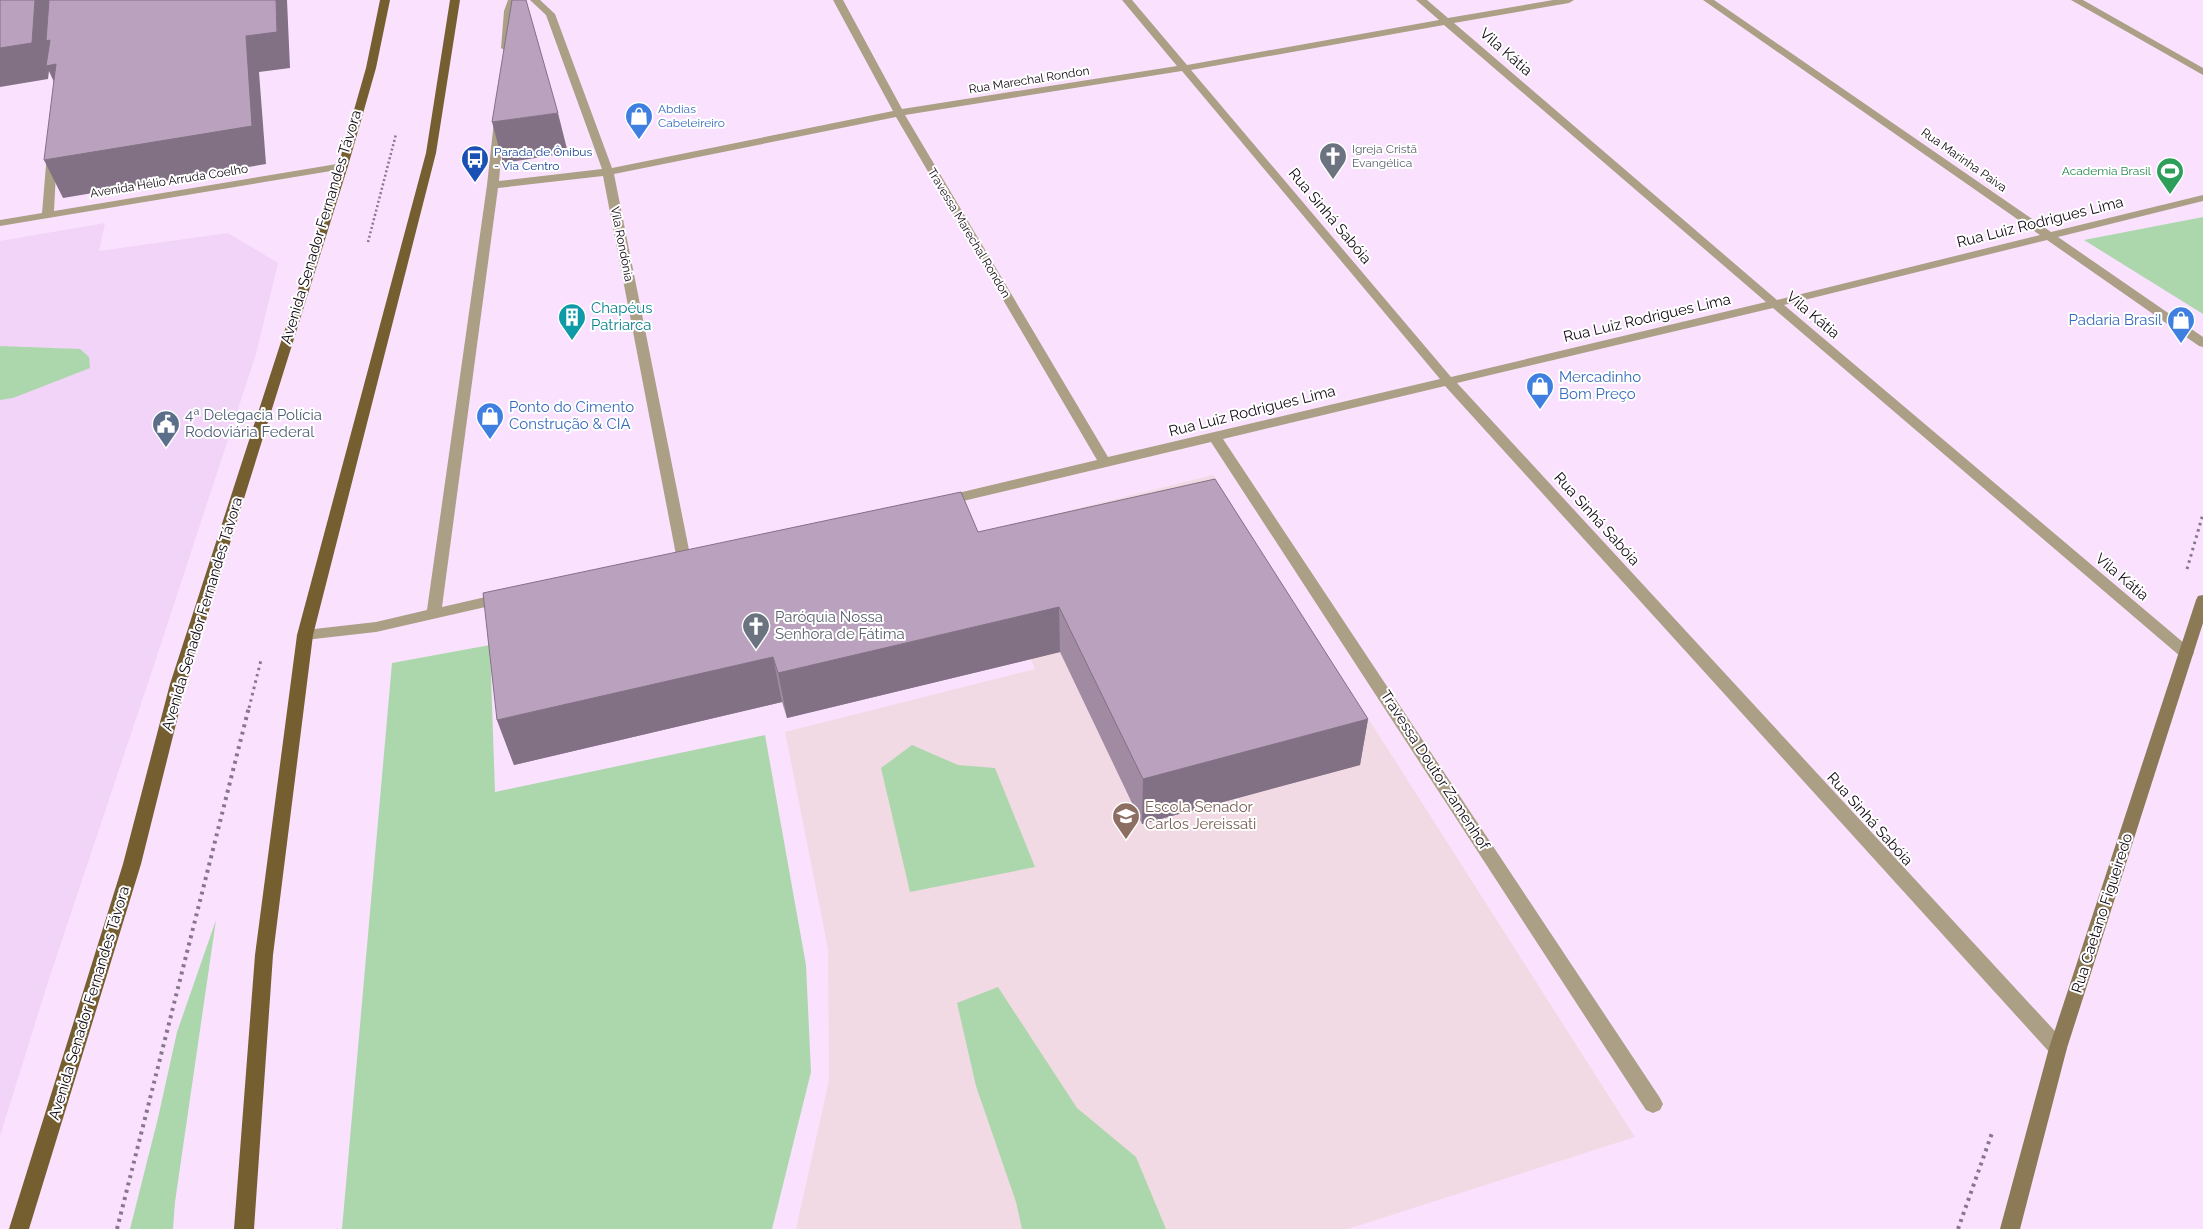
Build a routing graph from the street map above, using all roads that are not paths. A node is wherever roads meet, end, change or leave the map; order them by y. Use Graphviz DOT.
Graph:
graph roads {
  1 [pos="385,0"];
  2 [pos="455,0"];
  3 [pos="513,0"];
  4 [pos="535,0"];
  5 [pos="838,0"];
  6 [pos="1127,0"];
  7 [pos="1421,0"];
  8 [pos="1569,0"];
  9 [pos="1708,0"];
  10 [pos="2076,0"];
  11 [pos="1445,21"];
  12 [pos="505,59"];
  13 [pos="1184,68"];
  14 [pos="2203,72"];
  15 [pos="500,108"];
  16 [pos="899,113"];
  17 [pos="52,146"];
  18 [pos="343,166"];
  19 [pos="608,172"];
  20 [pos="493,185"];
  21 [pos="2203,198"];
  22 [pos="48,214"];
  23 [pos="0,223"];
  24 [pos="2050,237"];
  25 [pos="1775,304"];
  26 [pos="2203,343"];
  27 [pos="1448,380"];
  28 [pos="1215,437"];
  29 [pos="1105,463"];
  30 [pos="933,503"];
  31 [pos="684,560"];
  32 [pos="521,594"];
  33 [pos="2202,605"];
  34 [pos="434,613"];
  35 [pos="305,635"];
  36 [pos="2186,653"];
  37 [pos="2058,1048"];
  38 [pos="1654,1104"];
  39 [pos="20,1229"];
  40 [pos="244,1229"];
  41 [pos="2010,1229"];
  1 -- 18 [label="main road, Avenida Senador Fernandes Távora"];
  2 -- 35 [label="main road"];
  3 -- 12 [label="street"];
  4 -- 19 [label="street, Vila Rondônia"];
  5 -- 16 [label="street, Travessa Marechal Rondon"];
  6 -- 13 [label="street, Rua Sinhá Sabóia"];
  7 -- 11 [label="street, Vila Kátia"];
  8 -- 11 [label="street, Rua Marechal Rondon"];
  9 -- 24 [label="street, Rua Marinha Paiva"];
  10 -- 14 [label="street"];
  11 -- 13 [label="street, Rua Marechal Rondon"];
  11 -- 25 [label="street, Vila Kátia"];
  13 -- 16 [label="street, Rua Marechal Rondon"];
  13 -- 27 [label="street, Rua Sinhá Sabóia"];
  15 -- 20 [label="street"];
  16 -- 19 [label="street, Rua Marechal Rondon"];
  16 -- 29 [label="street, Travessa Marechal Rondon"];
  17 -- 22 [label="street"];
  18 -- 22 [label="street, Avenida Hélio Arruda Coelho"];
  18 -- 39 [label="main road, Avenida Senador Fernandes Távora"];
  19 -- 20 [label="street, Rua Marechal Rondon"];
  19 -- 31 [label="street, Vila Rondônia"];
  20 -- 34 [label="street"];
  21 -- 24 [label="street, Rua Luiz Rodrigues Lima"];
  22 -- 23 [label="street, Avenida Hélio Arruda Coelho"];
  24 -- 25 [label="street, Rua Luiz Rodrigues Lima"];
  24 -- 26 [label="street, Rua Marinha Paiva"];
  25 -- 27 [label="street, Rua Luiz Rodrigues Lima"];
  25 -- 36 [label="street, Vila Kátia"];
  27 -- 28 [label="street, Rua Luiz Rodrigues Lima"];
  27 -- 37 [label="street, Rua Sinhá Sabóia"];
  28 -- 29 [label="street, Rua Luiz Rodrigues Lima"];
  28 -- 38 [label="street, Travessa Doutor Zamenhof"];
  29 -- 30 [label="street, Rua Luiz Rodrigues Lima"];
  32 -- 34 [label="street"];
  33 -- 36 [label="main road, Rua Caetano Figueiredo"];
  34 -- 35 [label="street"];
  35 -- 40 [label="main road"];
  36 -- 37 [label="main road, Rua Caetano Figueiredo"];
  37 -- 41 [label="main road, Rua Caetano Figueiredo"];
}
